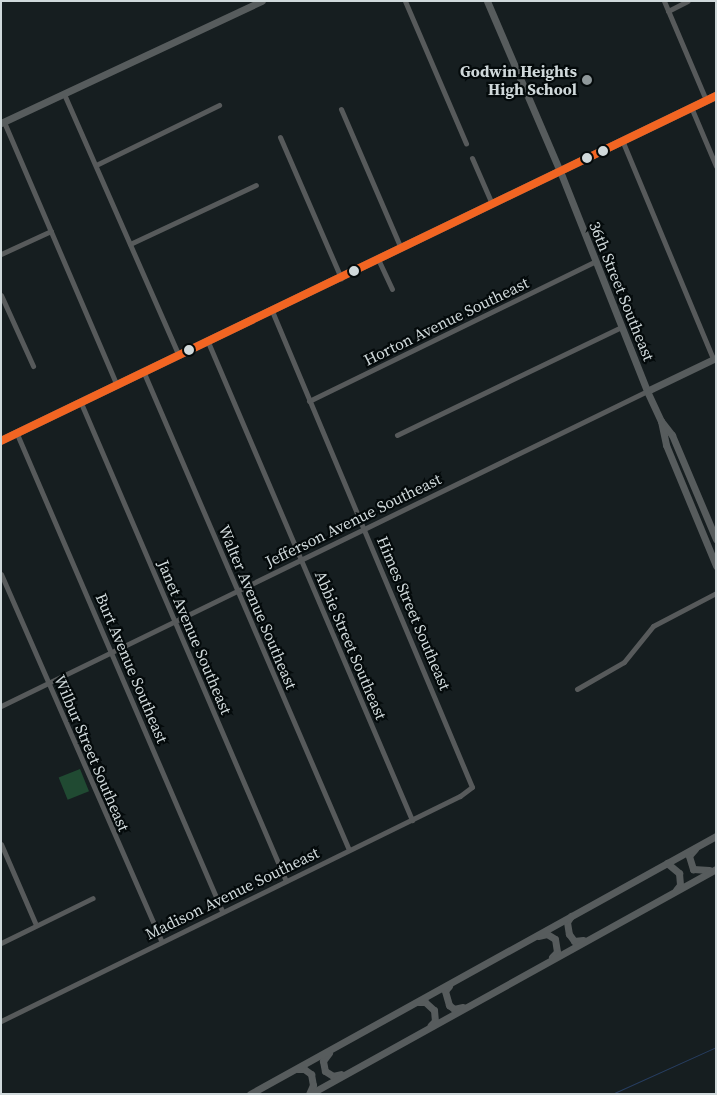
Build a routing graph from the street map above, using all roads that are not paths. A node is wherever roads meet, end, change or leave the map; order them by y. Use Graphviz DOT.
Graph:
graph roads {
  1 [pos="262,1"];
  2 [pos="405,1"];
  3 [pos="487,1"];
  4 [pos="664,1"];
  5 [pos="688,1"];
  6 [pos="668,11"];
  7 [pos="64,94"];
  8 [pos="716,96"];
  9 [pos="706,100"];
  10 [pos="219,106"];
  11 [pos="691,107"];
  12 [pos="341,108"];
  13 [pos="2,122"];
  14 [pos="280,137"];
  15 [pos="622,140"];
  16 [pos="466,143"];
  17 [pos="472,158"];
  18 [pos="96,165"];
  19 [pos="716,166"];
  20 [pos="560,170"];
  21 [pos="256,185"];
  22 [pos="492,204"];
  23 [pos="51,231"];
  24 [pos="130,244"];
  25 [pos="401,248"];
  26 [pos="1,254"];
  27 [pos="378,259"];
  28 [pos="594,262"];
  29 [pos="341,278"];
  30 [pos="392,289"];
  31 [pos="1,295"];
  32 [pos="272,312"];
  33 [pos="621,327"];
  34 [pos="208,342"];
  35 [pos="179,356"];
  36 [pos="714,359"];
  37 [pos="33,366"];
  38 [pos="144,373"];
  39 [pos="117,386"];
  40 [pos="648,391"];
  41 [pos="309,402"];
  42 [pos="81,403"];
  43 [pos="661,421"];
  44 [pos="17,434"];
  45 [pos="397,436"];
  46 [pos="1,441"];
  47 [pos="365,529"];
  48 [pos="716,540"];
  49 [pos="302,559"];
  50 [pos="716,566"];
  51 [pos="1,574"];
  52 [pos="238,591"];
  53 [pos="716,593"];
  54 [pos="174,620"];
  55 [pos="111,651"];
  56 [pos="47,681"];
  57 [pos="577,689"];
  58 [pos="1,706"];
  59 [pos="472,786"];
  60 [pos="412,820"];
  61 [pos="716,836"];
  62 [pos="1,844"];
  63 [pos="699,845"];
  64 [pos="349,850"];
  65 [pos="667,863"];
  66 [pos="715,869"];
  67 [pos="286,881"];
  68 [pos="674,892"];
  69 [pos="93,898"];
  70 [pos="222,911"];
  71 [pos="571,916"];
  72 [pos="36,925"];
  73 [pos="530,939"];
  74 [pos="585,940"];
  75 [pos="160,941"];
  76 [pos="1,942"];
  77 [pos="544,964"];
  78 [pos="450,984"];
  79 [pos="416,1002"];
  80 [pos="468,1006"];
  81 [pos="1,1021"];
  82 [pos="429,1028"];
  83 [pos="334,1047"];
  84 [pos="293,1070"];
  85 [pos="349,1072"];
  86 [pos="250,1094"];
  87 [pos="309,1094"];
  1 -- 7 [label="street"];
  2 -- 16 [label="street"];
  3 -- 20 [label="street, 36th Street Southeast"];
  4 -- 6 [label="street"];
  5 -- 6 [label="street"];
  6 -- 9 [label="street"];
  7 -- 13 [label="street"];
  7 -- 18 [label="street"];
  8 -- 9 [label="main road"];
  9 -- 11 [label="main road"];
  10 -- 18 [label="street"];
  11 -- 15 [label="main road"];
  11 -- 19 [label="street"];
  12 -- 25 [label="street"];
  13 -- 23 [label="street"];
  14 -- 29 [label="street"];
  15 -- 20 [label="main road"];
  15 -- 36 [label="street"];
  17 -- 22 [label="street"];
  18 -- 24 [label="street"];
  20 -- 22 [label="main road"];
  20 -- 28 [label="street, 36th Street Southeast"];
  21 -- 24 [label="street"];
  22 -- 25 [label="main road"];
  23 -- 26 [label="street"];
  23 -- 39 [label="street"];
  24 -- 35 [label="street"];
  25 -- 27 [label="main road"];
  27 -- 29 [label="main road"];
  27 -- 30 [label="street"];
  28 -- 33 [label="street, 36th Street Southeast"];
  28 -- 41 [label="street, Horton Avenue Southeast"];
  29 -- 32 [label="main road"];
  31 -- 37 [label="street"];
  32 -- 34 [label="main road"];
  32 -- 41 [label="street, Himes Street Southeast"];
  33 -- 40 [label="street, 36th Street Southeast"];
  33 -- 45 [label="street"];
  34 -- 35 [label="main road"];
  34 -- 49 [label="street, Abbie Street Southeast"];
  35 -- 38 [label="main road"];
  36 -- 40 [label="street, Jefferson Avenue Southeast"];
  38 -- 39 [label="main road"];
  38 -- 52 [label="street, Walter Avenue Southeast"];
  39 -- 42 [label="main road"];
  40 -- 43 [label="street, 36th Street Southeast"];
  40 -- 47 [label="street, Jefferson Avenue Southeast"];
  41 -- 47 [label="street, Himes Street Southeast"];
  42 -- 44 [label="main road"];
  42 -- 54 [label="street, Janet Avenue Southeast"];
  43 -- 48 [label="street, 36th Street Southeast"];
  43 -- 50 [label="street, 36th Street Southeast"];
  44 -- 46 [label="main road"];
  44 -- 55 [label="street, Burt Avenue Southeast"];
  47 -- 49 [label="street, Jefferson Avenue Southeast"];
  47 -- 59 [label="street, Himes Street Southeast"];
  49 -- 52 [label="street, Jefferson Avenue Southeast"];
  49 -- 60 [label="street, Abbie Street Southeast"];
  51 -- 56 [label="street, Wilbur Street Southeast"];
  52 -- 54 [label="street, Jefferson Avenue Southeast"];
  52 -- 64 [label="street, Walter Avenue Southeast"];
  53 -- 57 [label="street"];
  54 -- 55 [label="street, Jefferson Avenue Southeast"];
  54 -- 67 [label="street, Janet Avenue Southeast"];
  55 -- 56 [label="street, Jefferson Avenue Southeast"];
  55 -- 70 [label="street, Burt Avenue Southeast"];
  56 -- 58 [label="street, Jefferson Avenue Southeast"];
  56 -- 75 [label="street, Wilbur Street Southeast"];
  59 -- 60 [label="street, Madison Avenue Southeast"];
  60 -- 64 [label="street, Madison Avenue Southeast"];
  61 -- 63 [label="street"];
  62 -- 72 [label="street"];
  63 -- 65 [label="street"];
  63 -- 66 [label="street"];
  64 -- 67 [label="street, Madison Avenue Southeast"];
  65 -- 68 [label="street"];
  65 -- 71 [label="street"];
  66 -- 68 [label="street"];
  67 -- 70 [label="street, Madison Avenue Southeast"];
  68 -- 74 [label="street"];
  69 -- 72 [label="street"];
  70 -- 75 [label="street, Madison Avenue Southeast"];
  71 -- 73 [label="street"];
  71 -- 74 [label="street"];
  72 -- 76 [label="street"];
  73 -- 77 [label="street"];
  73 -- 78 [label="street"];
  74 -- 77 [label="street"];
  75 -- 81 [label="street, Madison Avenue Southeast"];
  77 -- 80 [label="street"];
  78 -- 79 [label="street"];
  78 -- 80 [label="street"];
  79 -- 82 [label="street"];
  79 -- 83 [label="street"];
  80 -- 82 [label="street"];
  82 -- 85 [label="street"];
  83 -- 84 [label="street"];
  83 -- 85 [label="street"];
  84 -- 86 [label="street"];
  84 -- 87 [label="street"];
  85 -- 87 [label="street"];
}
